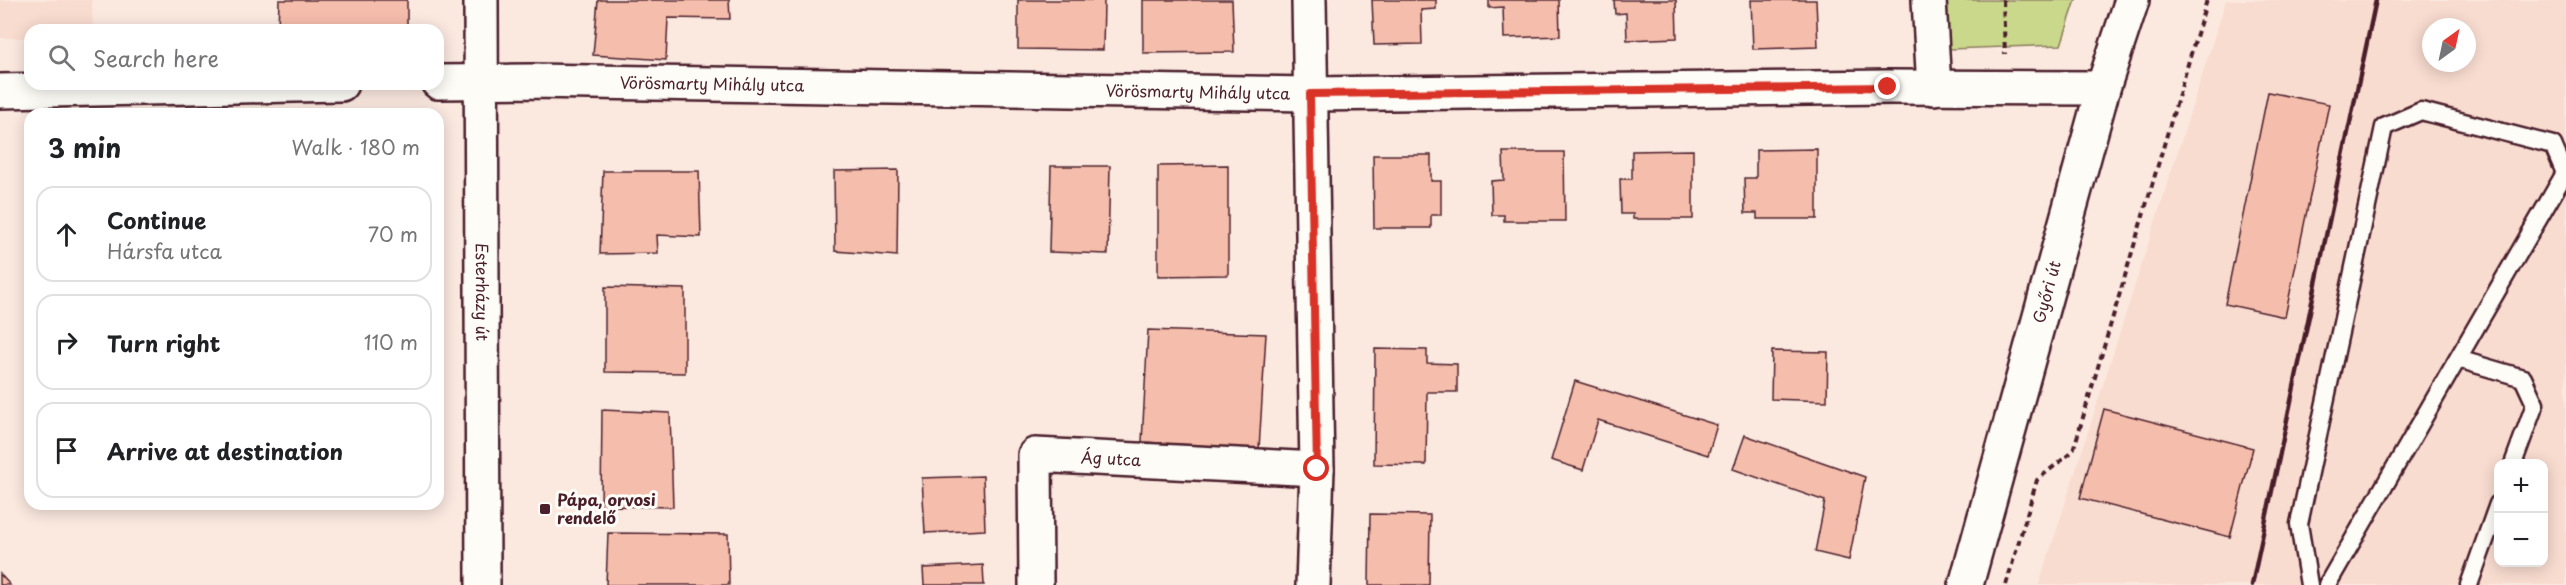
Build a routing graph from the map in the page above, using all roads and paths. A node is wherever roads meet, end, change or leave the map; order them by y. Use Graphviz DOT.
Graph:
graph roads {
  1 [pos="481,0"];
  2 [pos="1309,0"];
  3 [pos="1929,0"];
  4 [pos="2003,0"];
  5 [pos="2132,0"];
  6 [pos="2207,0"];
  7 [pos="482,81"];
  8 [pos="444,82"];
  9 [pos="1934,88"];
  10 [pos="2006,88"];
  11 [pos="2103,88"];
  12 [pos="49,90"];
  13 [pos="0,91"];
  14 [pos="1310,94"];
  15 [pos="2458,359"];
  16 [pos="2515,459"];
  17 [pos="1317,469"];
  18 [pos="2496,513"];
  19 [pos="483,585"];
  20 [pos="1036,585"];
  21 [pos="1313,585"];
  22 [pos="1966,585"];
  23 [pos="2006,585"];
  24 [pos="2309,585"];
  25 [pos="2329,585"];
  26 [pos="2469,585"];
  1 -- 7 [label="street, Esterházy út"];
  2 -- 14 [label="street"];
  3 -- 9 [label="street"];
  4 -- 10 [label="path"];
  5 -- 11 [label="street, Győri út"];
  6 -- 23 [label="path"];
  7 -- 8 [label="street, Vörösmarty Mihály utca"];
  7 -- 14 [label="street, Vörösmarty Mihály utca"];
  7 -- 19 [label="street, Esterházy út"];
  9 -- 10 [label="street, Vörösmarty Mihály utca"];
  9 -- 14 [label="street, Vörösmarty Mihály utca"];
  10 -- 11 [label="street, Vörösmarty Mihály utca"];
  11 -- 22 [label="street, Győri út"];
  12 -- 13 [label="street"];
  14 -- 17 [label="street"];
  15 -- 16 [label="lane"];
  15 -- 24 [label="lane"];
  15 -- 25 [label="lane"];
  17 -- 20 [label="street, Ág utca"];
  17 -- 21 [label="street"];
  18 -- 26 [label="lane"];
}
